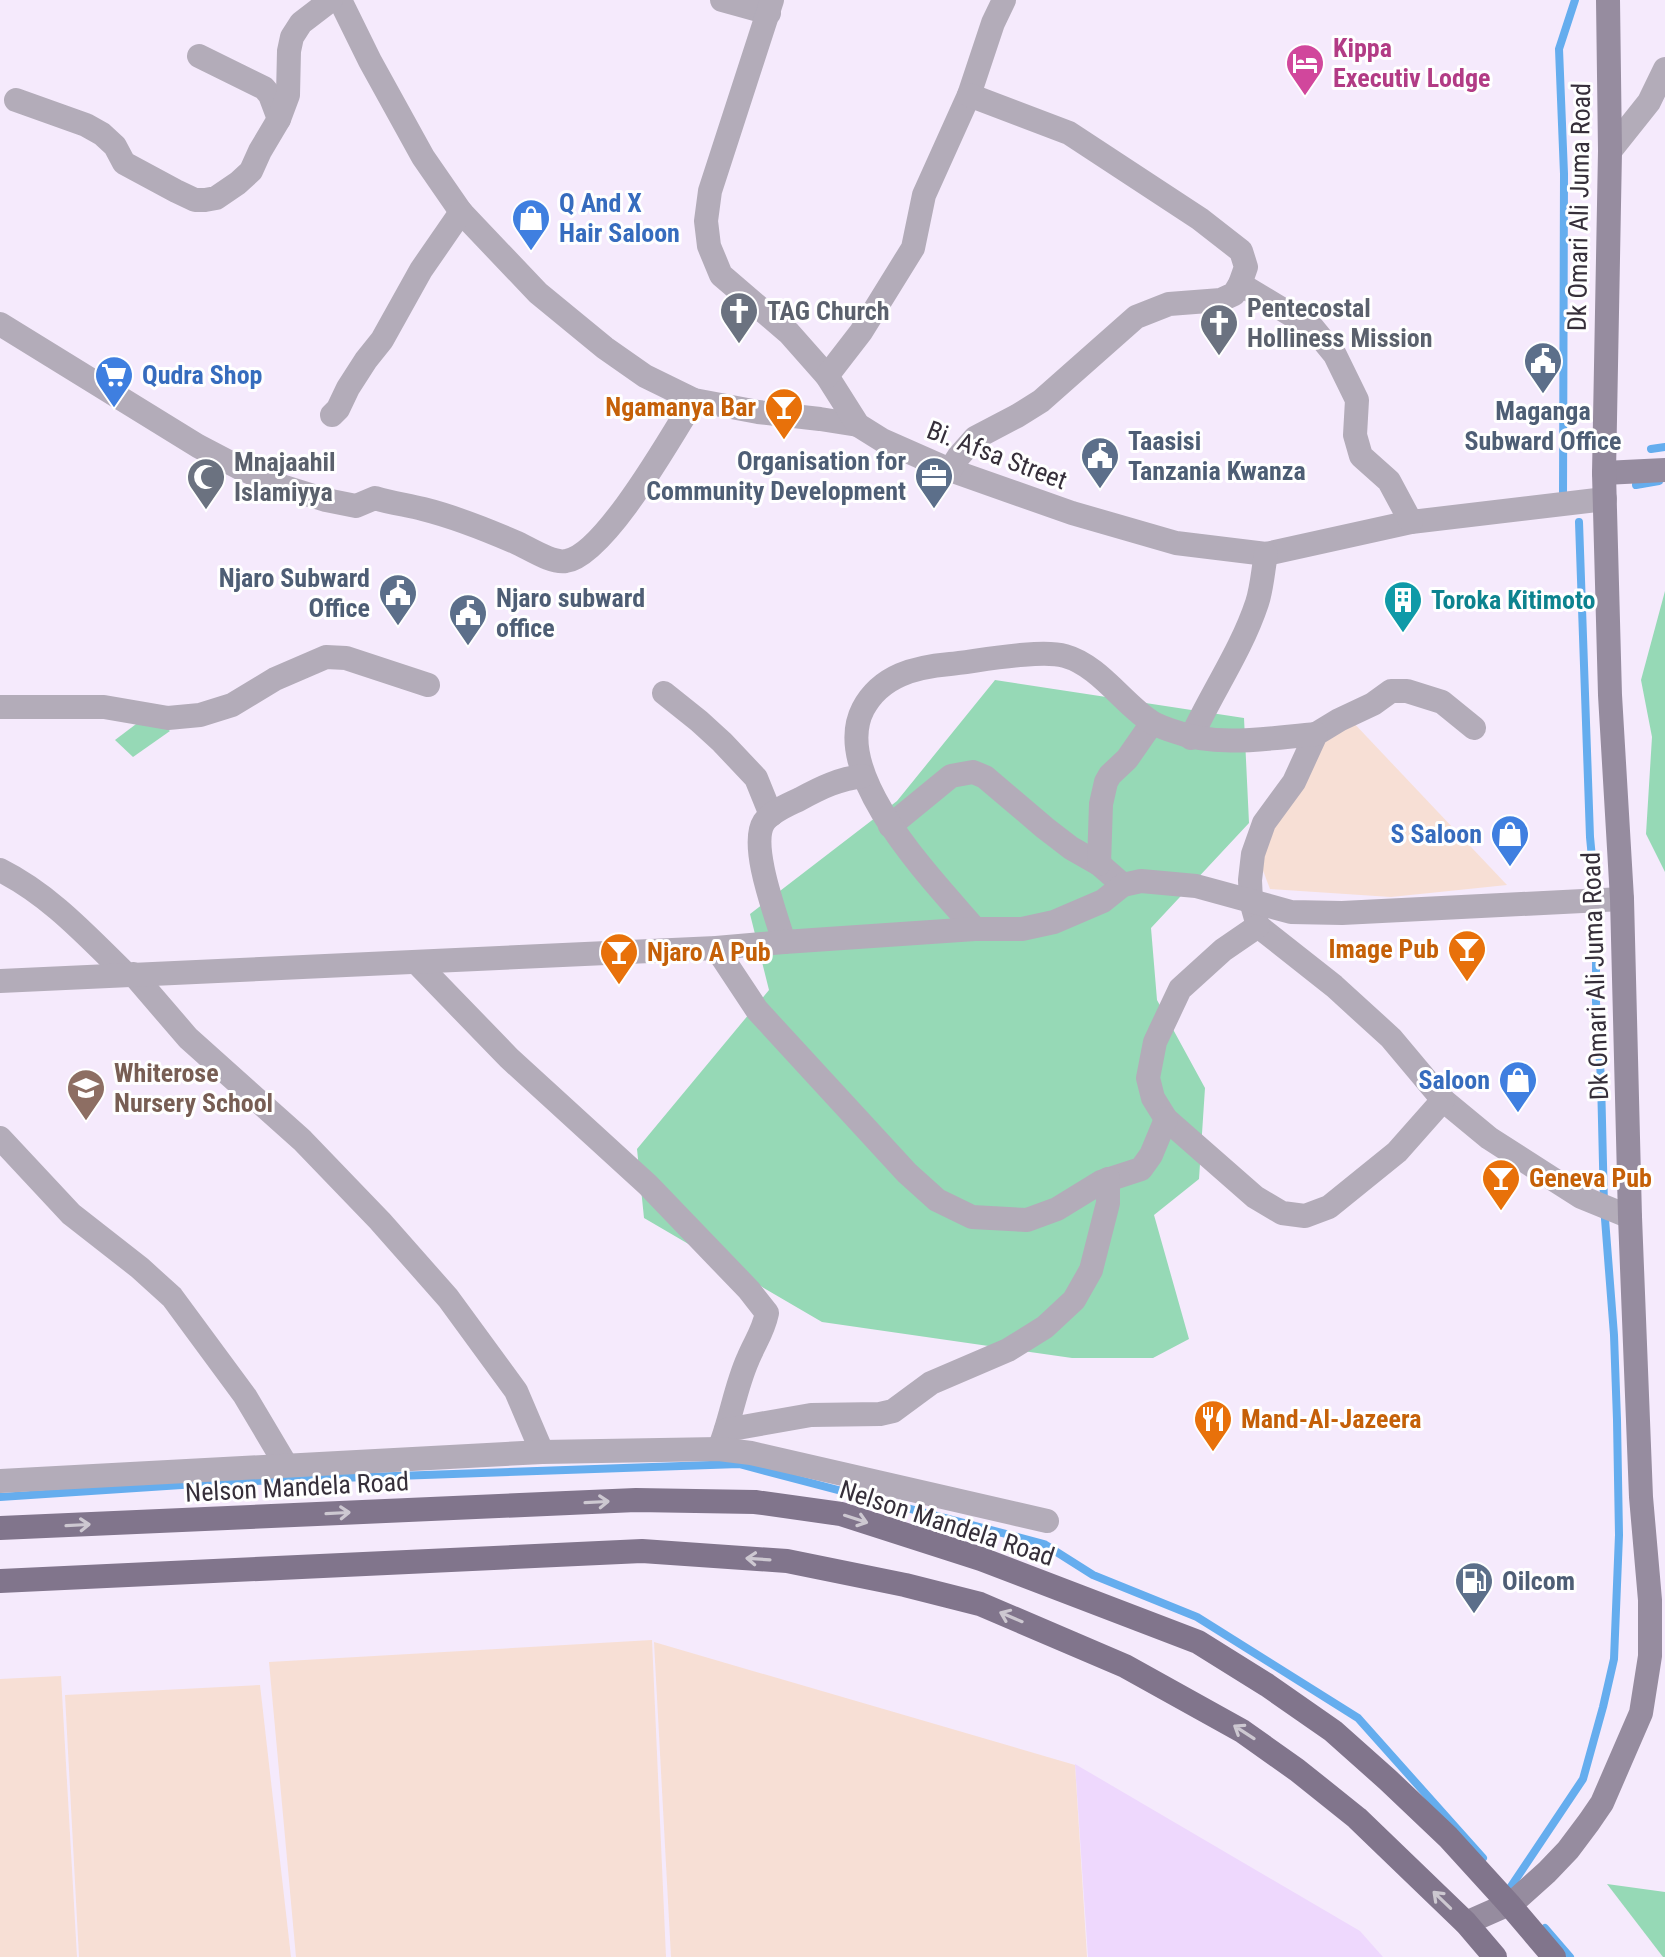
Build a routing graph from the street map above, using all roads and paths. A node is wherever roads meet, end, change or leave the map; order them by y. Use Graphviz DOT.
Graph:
graph roads {
  1 [pos="331,0"];
  2 [pos="340,0"];
  3 [pos="722,0"];
  4 [pos="1004,0"];
  5 [pos="1608,0"];
  6 [pos="771,6"];
  7 [pos="199,56"];
  8 [pos="1665,69"];
  9 [pos="969,95"];
  10 [pos="16,100"];
  11 [pos="1657,104"];
  12 [pos="279,119"];
  13 [pos="1610,151"];
  14 [pos="461,212"];
  15 [pos="1240,284"];
  16 [pos="0,324"];
  17 [pos="827,376"];
  18 [pos="694,400"];
  19 [pos="332,415"];
  20 [pos="858,425"];
  21 [pos="950,470"];
  22 [pos="1665,470"];
  23 [pos="1604,473"];
  24 [pos="1605,499"];
  25 [pos="1411,522"];
  26 [pos="1266,554"];
  27 [pos="428,685"];
  28 [pos="664,693"];
  29 [pos="0,707"];
  30 [pos="1152,723"];
  31 [pos="1474,728"];
  32 [pos="1316,734"];
  33 [pos="1191,738"];
  34 [pos="863,776"];
  35 [pos="771,815"];
  36 [pos="890,826"];
  37 [pos="1099,864"];
  38 [pos="0,870"];
  39 [pos="1123,885"];
  40 [pos="1622,899"];
  41 [pos="1251,901"];
  42 [pos="1258,926"];
  43 [pos="975,929"];
  44 [pos="784,942"];
  45 [pos="716,948"];
  46 [pos="417,963"];
  47 [pos="130,974"];
  48 [pos="0,981"];
  49 [pos="1443,1100"];
  50 [pos="1166,1119"];
  51 [pos="0,1138"];
  52 [pos="1108,1179"];
  53 [pos="1630,1217"];
  54 [pos="722,1439"];
  55 [pos="542,1452"];
  56 [pos="286,1465"];
  57 [pos="0,1481"];
  58 [pos="1047,1521"];
  59 [pos="0,1528"];
  60 [pos="0,1581"];
  61 [pos="1509,1904"];
  62 [pos="1466,1923"];
  63 [pos="1495,1957"];
  64 [pos="1554,1957"];
  1 -- 12 [label="street"];
  2 -- 14 [label="street"];
  3 -- 6 [label="street"];
  4 -- 9 [label="street"];
  5 -- 13 [label="street, Dk Omari Ali Juma Road"];
  6 -- 17 [label="street, Bi. Afsa Street"];
  7 -- 12 [label="street"];
  8 -- 11 [label="street"];
  9 -- 15 [label="street"];
  9 -- 17 [label="street"];
  10 -- 12 [label="street"];
  11 -- 13 [label="street"];
  13 -- 23 [label="street, Dk Omari Ali Juma Road"];
  14 -- 18 [label="street"];
  14 -- 19 [label="street"];
  15 -- 21 [label="street"];
  15 -- 25 [label="street"];
  16 -- 18 [label="street"];
  17 -- 20 [label="street, Bi. Afsa Street"];
  18 -- 20 [label="street"];
  20 -- 21 [label="street, Bi. Afsa Street"];
  21 -- 26 [label="street, Bi. Afsa Street"];
  22 -- 23 [label="street"];
  23 -- 24 [label="street, Dk Omari Ali Juma Road"];
  24 -- 25 [label="street, Bi. Afsa Street"];
  24 -- 40 [label="street, Dk Omari Ali Juma Road"];
  25 -- 26 [label="street, Bi. Afsa Street"];
  26 -- 33 [label="street"];
  27 -- 29 [label="street"];
  28 -- 35 [label="street"];
  30 -- 33 [label="street"];
  30 -- 34 [label="street"];
  30 -- 37 [label="street"];
  31 -- 32 [label="street"];
  32 -- 33 [label="street"];
  32 -- 41 [label="street"];
  34 -- 35 [label="street"];
  34 -- 36 [label="street"];
  35 -- 44 [label="street"];
  36 -- 37 [label="street"];
  36 -- 43 [label="street"];
  37 -- 39 [label="street"];
  38 -- 47 [label="street"];
  39 -- 41 [label="street"];
  39 -- 43 [label="street"];
  40 -- 41 [label="street"];
  40 -- 53 [label="street, Dk Omari Ali Juma Road"];
  41 -- 42 [label="street"];
  42 -- 49 [label="street"];
  42 -- 50 [label="street"];
  43 -- 44 [label="street"];
  44 -- 45 [label="street"];
  45 -- 46 [label="street"];
  45 -- 52 [label="street"];
  46 -- 47 [label="street"];
  46 -- 54 [label="street"];
  47 -- 48 [label="street"];
  47 -- 55 [label="street"];
  49 -- 50 [label="street"];
  49 -- 53 [label="street"];
  50 -- 52 [label="street"];
  51 -- 56 [label="street"];
  52 -- 54 [label="street"];
  53 -- 61 [label="street, Dk Omari Ali Juma Road"];
  54 -- 55 [label="street"];
  54 -- 58 [label="street"];
  55 -- 56 [label="street"];
  56 -- 57 [label="street"];
  59 -- 61 [label="main road, Nelson Mandela Road, one-way"];
  62 -- 60 [label="main road, one-way"];
  61 -- 62 [label="street, Dk Omari Ali Juma Road"];
  61 -- 64 [label="main road, Nelson Mandela Road"];
  62 -- 63 [label="main road"];
}
